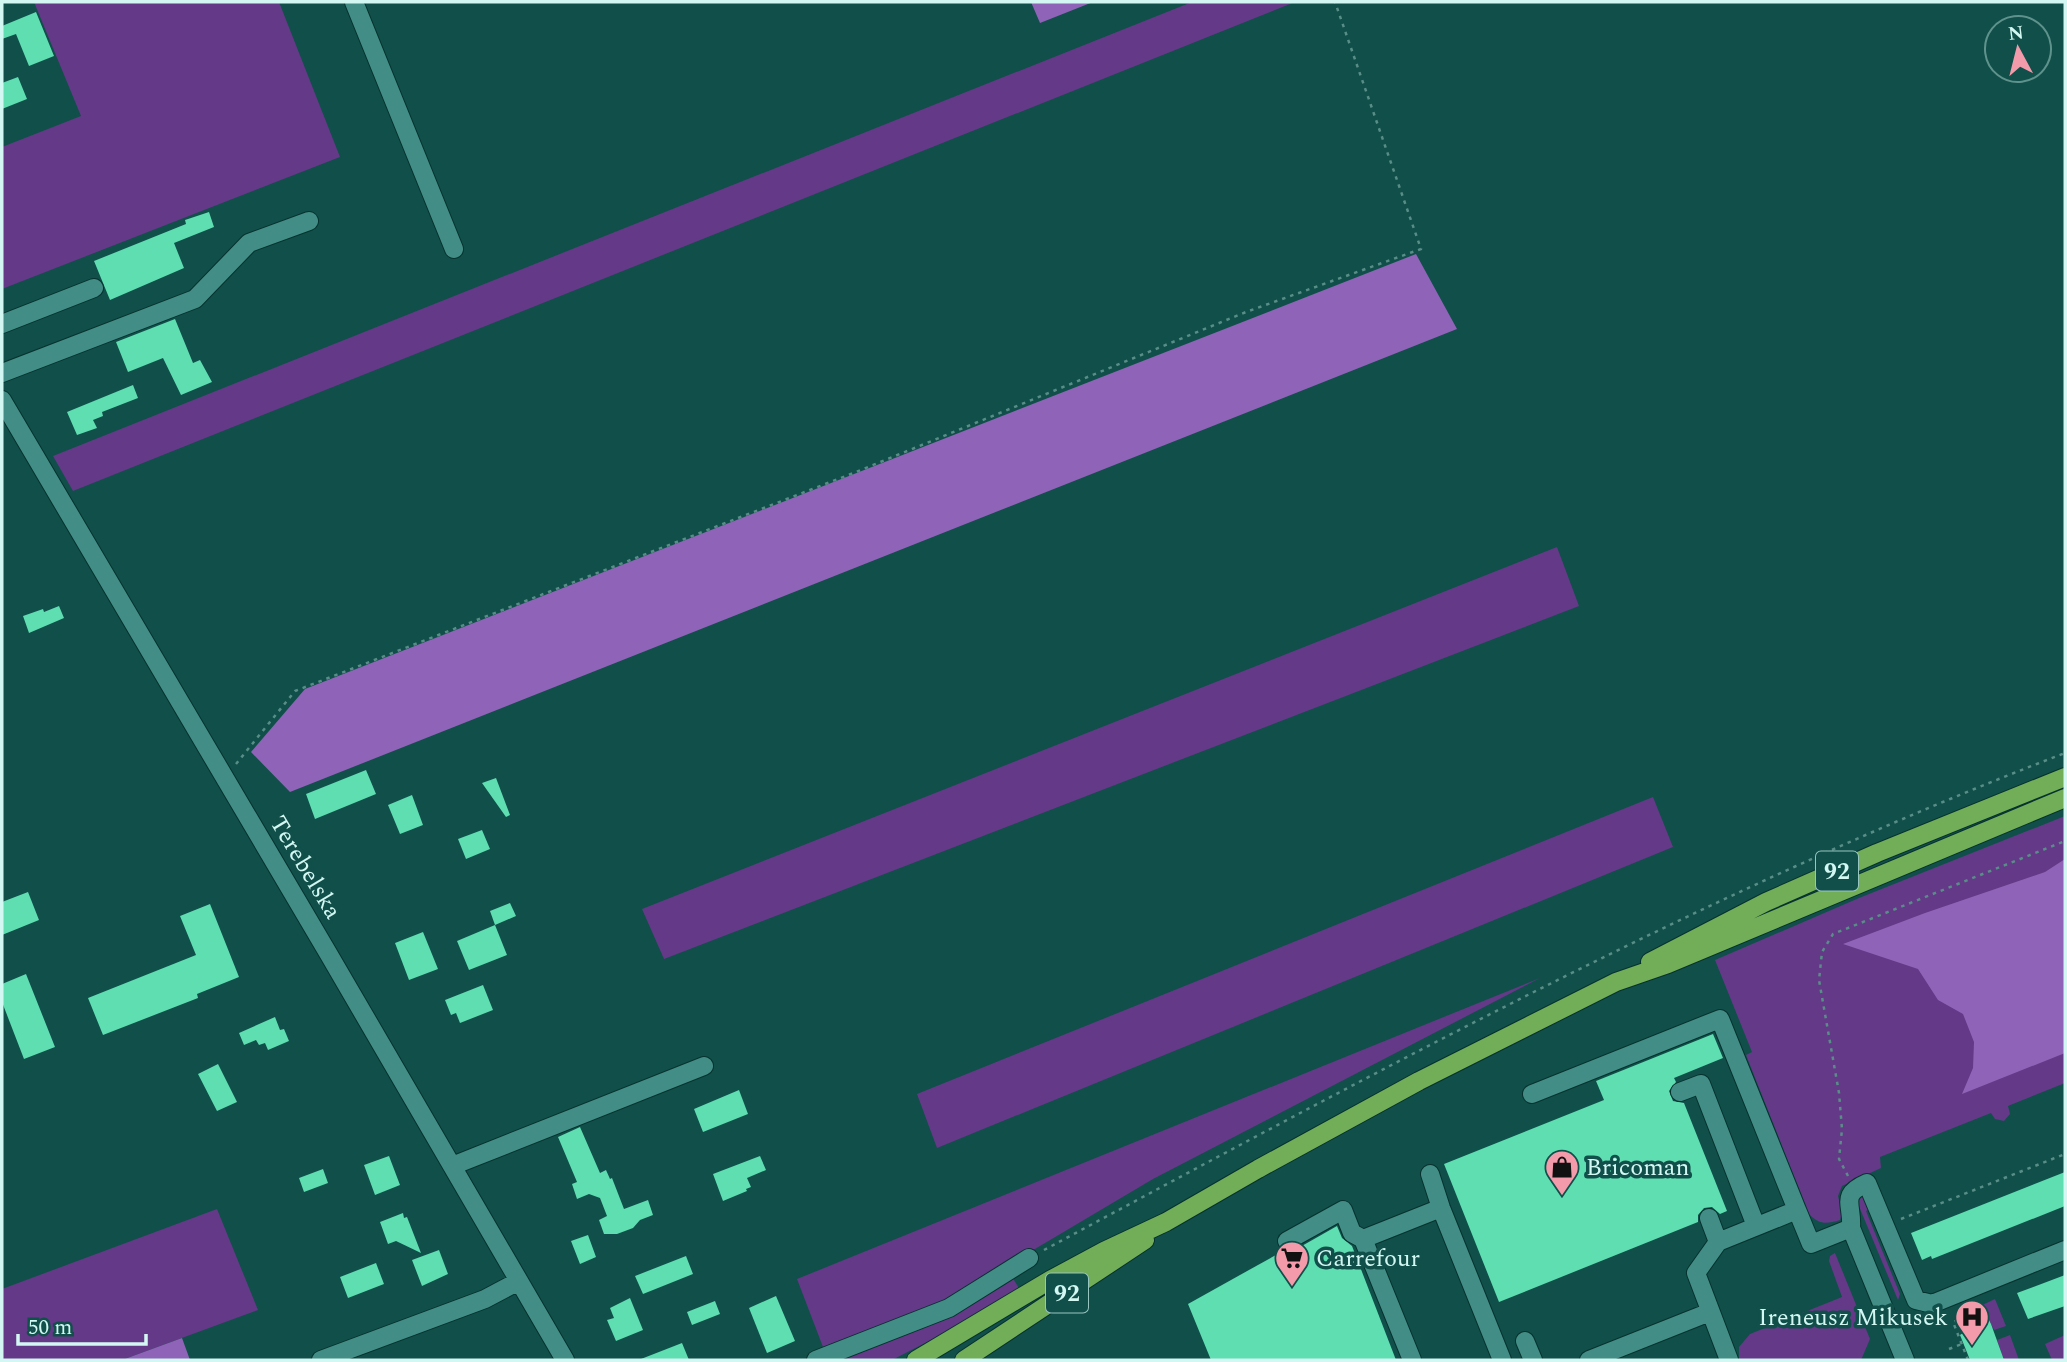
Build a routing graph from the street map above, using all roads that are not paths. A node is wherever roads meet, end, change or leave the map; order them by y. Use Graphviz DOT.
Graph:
graph roads {
  1 [pos="354,2"];
  2 [pos="309,221"];
  3 [pos="454,249"];
  4 [pos="94,288"];
  5 [pos="2,324"];
  6 [pos="2,373"];
  7 [pos="2,400"];
  8 [pos="2065,777"];
  9 [pos="2065,798"];
  10 [pos="1616,982"];
  11 [pos="704,1066"];
  12 [pos="1680,1092"];
  13 [pos="1532,1094"];
  14 [pos="452,1166"];
  15 [pos="1430,1174"];
  16 [pos="1441,1208"];
  17 [pos="1797,1210"];
  18 [pos="1709,1218"];
  19 [pos="1166,1222"];
  20 [pos="1756,1226"];
  21 [pos="1851,1228"];
  22 [pos="1363,1239"];
  23 [pos="1287,1241"];
  24 [pos="1718,1242"];
  25 [pos="2065,1250"];
  26 [pos="1029,1258"];
  27 [pos="519,1281"];
  28 [pos="1710,1311"];
  29 [pos="1525,1341"];
  30 [pos="321,1360"];
  31 [pos="565,1360"];
  32 [pos="816,1360"];
  33 [pos="916,1360"];
  34 [pos="964,1360"];
  35 [pos="1412,1360"];
  36 [pos="1502,1360"];
  37 [pos="1533,1360"];
  38 [pos="1589,1360"];
  39 [pos="1729,1360"];
  40 [pos="1905,1360"];
  1 -- 3 [label="street"];
  2 -- 6 [label="street"];
  4 -- 5 [label="street"];
  7 -- 14 [label="street, Terebelska"];
  8 -- 10 [label="main road, 92"];
  9 -- 10 [label="main road, 92"];
  10 -- 19 [label="main road, 92"];
  11 -- 14 [label="street"];
  12 -- 20 [label="street"];
  13 -- 17 [label="street"];
  14 -- 27 [label="street, Terebelska"];
  15 -- 16 [label="street"];
  16 -- 22 [label="street"];
  16 -- 36 [label="street"];
  17 -- 20 [label="street"];
  17 -- 21 [label="street"];
  18 -- 24 [label="street"];
  19 -- 33 [label="main road, 92"];
  19 -- 34 [label="main road, 92"];
  20 -- 24 [label="street"];
  21 -- 25 [label="street"];
  21 -- 40 [label="street"];
  22 -- 23 [label="street"];
  22 -- 35 [label="street"];
  24 -- 28 [label="street"];
  26 -- 32 [label="street"];
  27 -- 30 [label="street"];
  27 -- 31 [label="street, Terebelska"];
  28 -- 38 [label="street"];
  28 -- 39 [label="street"];
  29 -- 37 [label="street"];
}
